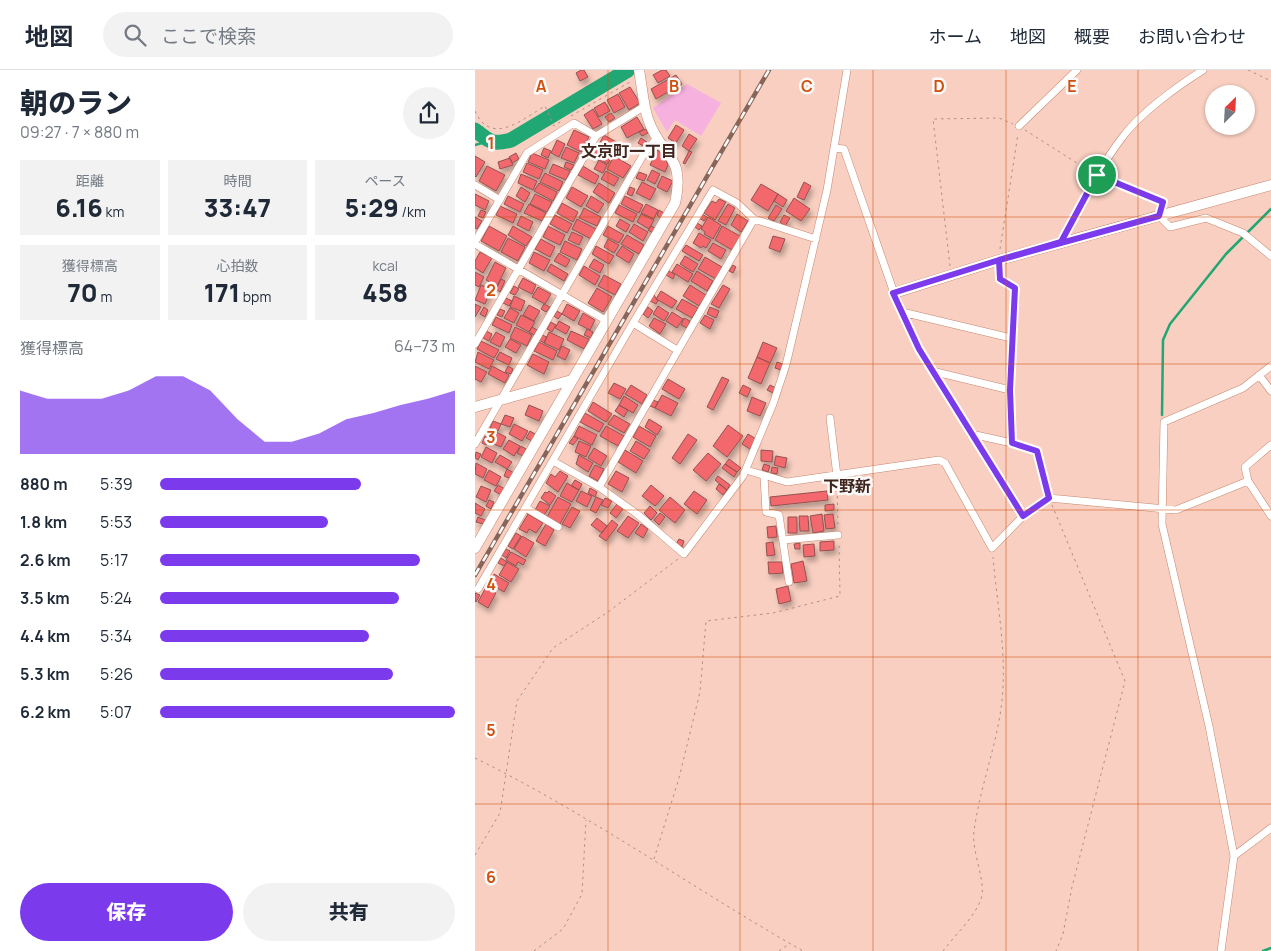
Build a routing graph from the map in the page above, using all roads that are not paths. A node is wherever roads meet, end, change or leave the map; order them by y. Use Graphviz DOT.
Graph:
graph roads {
  1 [pos="847,70"];
  2 [pos="1077,70"];
  3 [pos="1203,70"];
  4 [pos="639,74"];
  5 [pos="645,106"];
  6 [pos="1019,126"];
  7 [pos="596,136"];
  8 [pos="658,137"];
  9 [pos="834,148"];
  10 [pos="1097,175"];
  11 [pos="475,185"];
  12 [pos="1271,186"];
  13 [pos="499,200"];
  14 [pos="1159,216"];
  15 [pos="754,220"];
  16 [pos="816,239"];
  17 [pos="1061,242"];
  18 [pos="475,243"];
  19 [pos="1271,256"];
  20 [pos="999,260"];
  21 [pos="518,271"];
  22 [pos="893,293"];
  23 [pos="562,295"];
  24 [pos="902,312"];
  25 [pos="607,321"];
  26 [pos="633,324"];
  27 [pos="1011,338"];
  28 [pos="475,344"];
  29 [pos="677,350"];
  30 [pos="1271,366"];
  31 [pos="932,371"];
  32 [pos="1259,375"];
  33 [pos="572,380"];
  34 [pos="1010,390"];
  35 [pos="1271,391"];
  36 [pos="501,400"];
  37 [pos="475,407"];
  38 [pos="829,418"];
  39 [pos="971,434"];
  40 [pos="1012,443"];
  41 [pos="475,444"];
  42 [pos="1271,445"];
  43 [pos="553,461"];
  44 [pos="745,470"];
  45 [pos="764,476"];
  46 [pos="837,476"];
  47 [pos="1249,481"];
  48 [pos="599,487"];
  49 [pos="1049,498"];
  50 [pos="525,508"];
  51 [pos="1162,510"];
  52 [pos="1023,516"];
  53 [pos="1271,516"];
  54 [pos="558,527"];
  55 [pos="838,535"];
  56 [pos="783,540"];
  57 [pos="475,548"];
  58 [pos="789,582"];
  59 [pos="478,589"];
  60 [pos="1271,828"];
  61 [pos="1235,856"];
  62 [pos="1221,951"];
  1 -- 9 [label="street"];
  2 -- 6 [label="street"];
  3 -- 10 [label="street"];
  4 -- 5 [label="street"];
  5 -- 7 [label="street"];
  5 -- 8 [label="street"];
  7 -- 13 [label="street"];
  7 -- 21 [label="street"];
  8 -- 23 [label="street"];
  8 -- 25 [label="street"];
  9 -- 16 [label="street"];
  9 -- 22 [label="street"];
  10 -- 14 [label="street"];
  10 -- 17 [label="street"];
  11 -- 13 [label="street"];
  12 -- 14 [label="street"];
  13 -- 18 [label="street"];
  14 -- 17 [label="street"];
  14 -- 19 [label="street"];
  15 -- 16 [label="street"];
  15 -- 26 [label="street"];
  15 -- 29 [label="street"];
  16 -- 44 [label="street"];
  17 -- 20 [label="street"];
  18 -- 21 [label="street"];
  20 -- 22 [label="street"];
  20 -- 27 [label="street"];
  21 -- 23 [label="street"];
  21 -- 28 [label="street"];
  22 -- 24 [label="street"];
  23 -- 25 [label="street"];
  23 -- 36 [label="street"];
  24 -- 27 [label="street"];
  24 -- 31 [label="street"];
  25 -- 33 [label="street"];
  26 -- 29 [label="street"];
  26 -- 43 [label="street"];
  27 -- 34 [label="street"];
  29 -- 48 [label="street"];
  30 -- 32 [label="street"];
  31 -- 34 [label="street"];
  31 -- 39 [label="street"];
  32 -- 35 [label="street"];
  32 -- 51 [label="street"];
  33 -- 36 [label="street"];
  33 -- 57 [label="street"];
  34 -- 40 [label="street"];
  36 -- 37 [label="street"];
  36 -- 41 [label="street"];
  38 -- 46 [label="street"];
  39 -- 40 [label="street"];
  39 -- 52 [label="street"];
  40 -- 49 [label="street"];
  42 -- 47 [label="street"];
  43 -- 48 [label="street"];
  43 -- 50 [label="street"];
  44 -- 45 [label="street"];
  44 -- 48 [label="street"];
  45 -- 46 [label="street"];
  45 -- 56 [label="street"];
  46 -- 52 [label="street"];
  47 -- 51 [label="street"];
  47 -- 53 [label="street"];
  49 -- 51 [label="street"];
  49 -- 52 [label="street"];
  50 -- 54 [label="street"];
  50 -- 59 [label="street"];
  51 -- 61 [label="street"];
  55 -- 56 [label="street"];
  56 -- 58 [label="street"];
  60 -- 61 [label="street"];
  61 -- 62 [label="street"];
}
